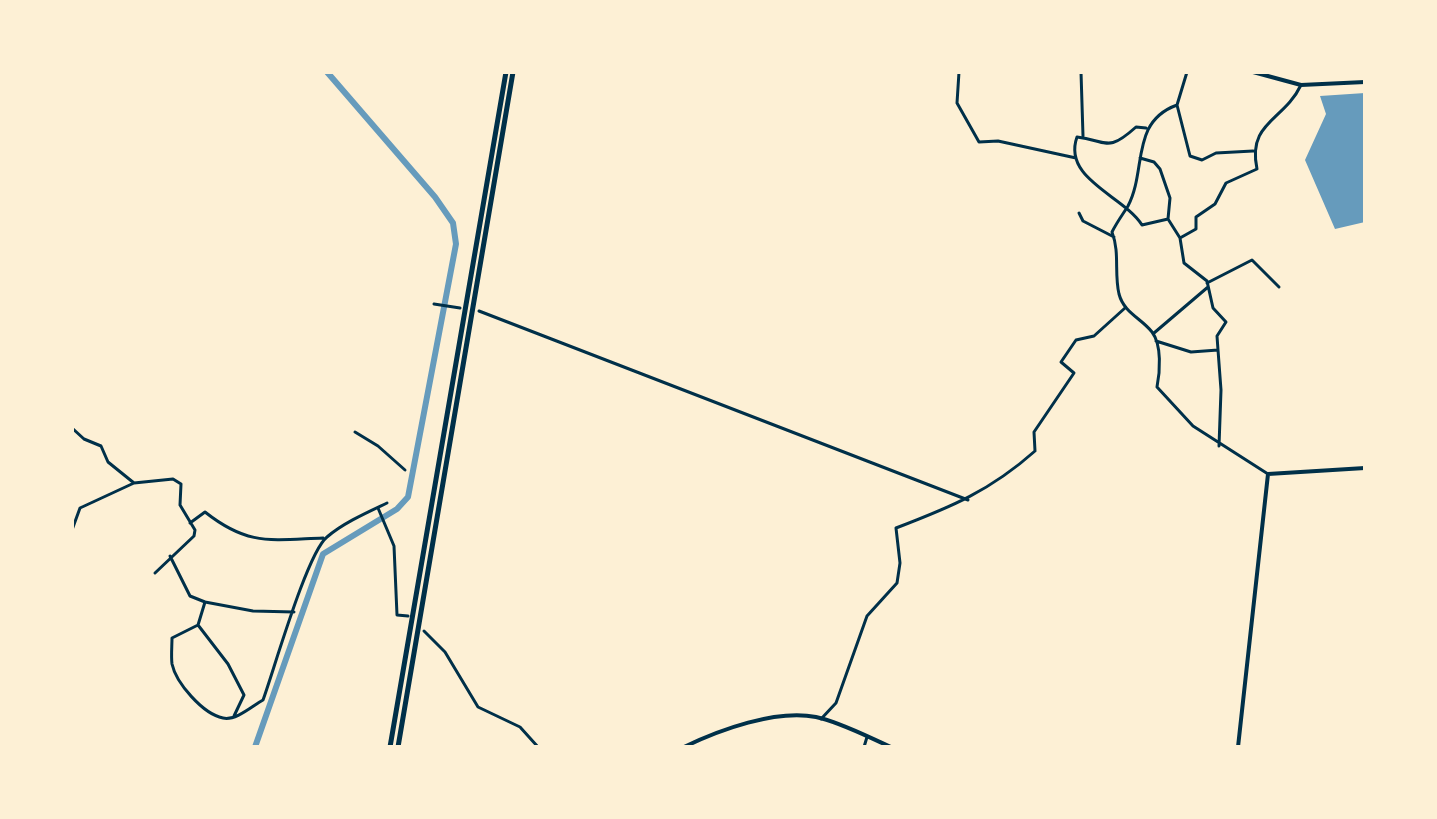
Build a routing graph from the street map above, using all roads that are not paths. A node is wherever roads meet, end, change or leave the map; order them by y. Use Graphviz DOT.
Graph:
graph roads {
  1 [pos="506,72"];
  2 [pos="513,72"];
  3 [pos="959,72"];
  4 [pos="1081,72"];
  5 [pos="1187,72"];
  6 [pos="1253,72"];
  7 [pos="1365,82"];
  8 [pos="1301,85"];
  9 [pos="1177,105"];
  10 [pos="1146,128"];
  11 [pos="1083,137"];
  12 [pos="1253,151"];
  13 [pos="1076,158"];
  14 [pos="1140,158"];
  15 [pos="1127,208"];
  16 [pos="1079,213"];
  17 [pos="1168,219"];
  18 [pos="1114,237"];
  19 [pos="1180,238"];
  20 [pos="1208,285"];
  21 [pos="1279,287"];
  22 [pos="435,304"];
  23 [pos="460,308"];
  24 [pos="1125,308"];
  25 [pos="479,311"];
  26 [pos="1154,333"];
  27 [pos="1155,340"];
  28 [pos="1218,350"];
  29 [pos="72,428"];
  30 [pos="355,432"];
  31 [pos="1219,446"];
  32 [pos="1365,468"];
  33 [pos="405,470"];
  34 [pos="1268,474"];
  35 [pos="134,483"];
  36 [pos="968,500"];
  37 [pos="387,503"];
  38 [pos="378,509"];
  39 [pos="190,523"];
  40 [pos="72,530"];
  41 [pos="324,538"];
  42 [pos="170,556"];
  43 [pos="155,573"];
  44 [pos="205,602"];
  45 [pos="294,612"];
  46 [pos="408,616"];
  47 [pos="198,625"];
  48 [pos="424,631"];
  49 [pos="234,717"];
  50 [pos="821,719"];
  51 [pos="867,737"];
  52 [pos="390,747"];
  53 [pos="398,747"];
  54 [pos="538,747"];
  55 [pos="684,747"];
  56 [pos="864,747"];
  57 [pos="891,747"];
  58 [pos="1238,747"];
  1 -- 52 [label="highway"];
  2 -- 53 [label="highway"];
  3 -- 13 [label="street"];
  4 -- 11 [label="street"];
  5 -- 9 [label="street"];
  6 -- 8 [label="street"];
  7 -- 8 [label="street"];
  8 -- 12 [label="street"];
  9 -- 10 [label="street"];
  9 -- 12 [label="street"];
  10 -- 11 [label="street"];
  10 -- 14 [label="street"];
  11 -- 13 [label="street"];
  12 -- 19 [label="street"];
  13 -- 15 [label="street"];
  14 -- 15 [label="street"];
  14 -- 17 [label="street"];
  15 -- 17 [label="street"];
  15 -- 18 [label="street"];
  16 -- 18 [label="street"];
  17 -- 19 [label="street"];
  18 -- 24 [label="street"];
  19 -- 20 [label="street"];
  20 -- 21 [label="street"];
  20 -- 26 [label="street"];
  20 -- 28 [label="street"];
  22 -- 23 [label="street"];
  24 -- 26 [label="street"];
  24 -- 36 [label="street"];
  25 -- 36 [label="street"];
  26 -- 27 [label="street"];
  27 -- 28 [label="street"];
  27 -- 31 [label="street"];
  28 -- 31 [label="street"];
  29 -- 35 [label="street"];
  30 -- 33 [label="street"];
  31 -- 34 [label="street"];
  32 -- 34 [label="street"];
  34 -- 58 [label="street"];
  35 -- 39 [label="street"];
  35 -- 40 [label="street"];
  36 -- 50 [label="street"];
  37 -- 38 [label="street"];
  38 -- 41 [label="street"];
  38 -- 46 [label="street"];
  39 -- 41 [label="street"];
  39 -- 42 [label="street"];
  41 -- 45 [label="street"];
  42 -- 43 [label="street"];
  42 -- 44 [label="street"];
  44 -- 45 [label="street"];
  44 -- 47 [label="street"];
  45 -- 49 [label="street"];
  47 -- 49 [label="street"];
  47 -- 49 [label="street"];
  48 -- 54 [label="street"];
  50 -- 51 [label="street"];
  50 -- 55 [label="street"];
  51 -- 56 [label="street"];
  51 -- 57 [label="street"];
}
